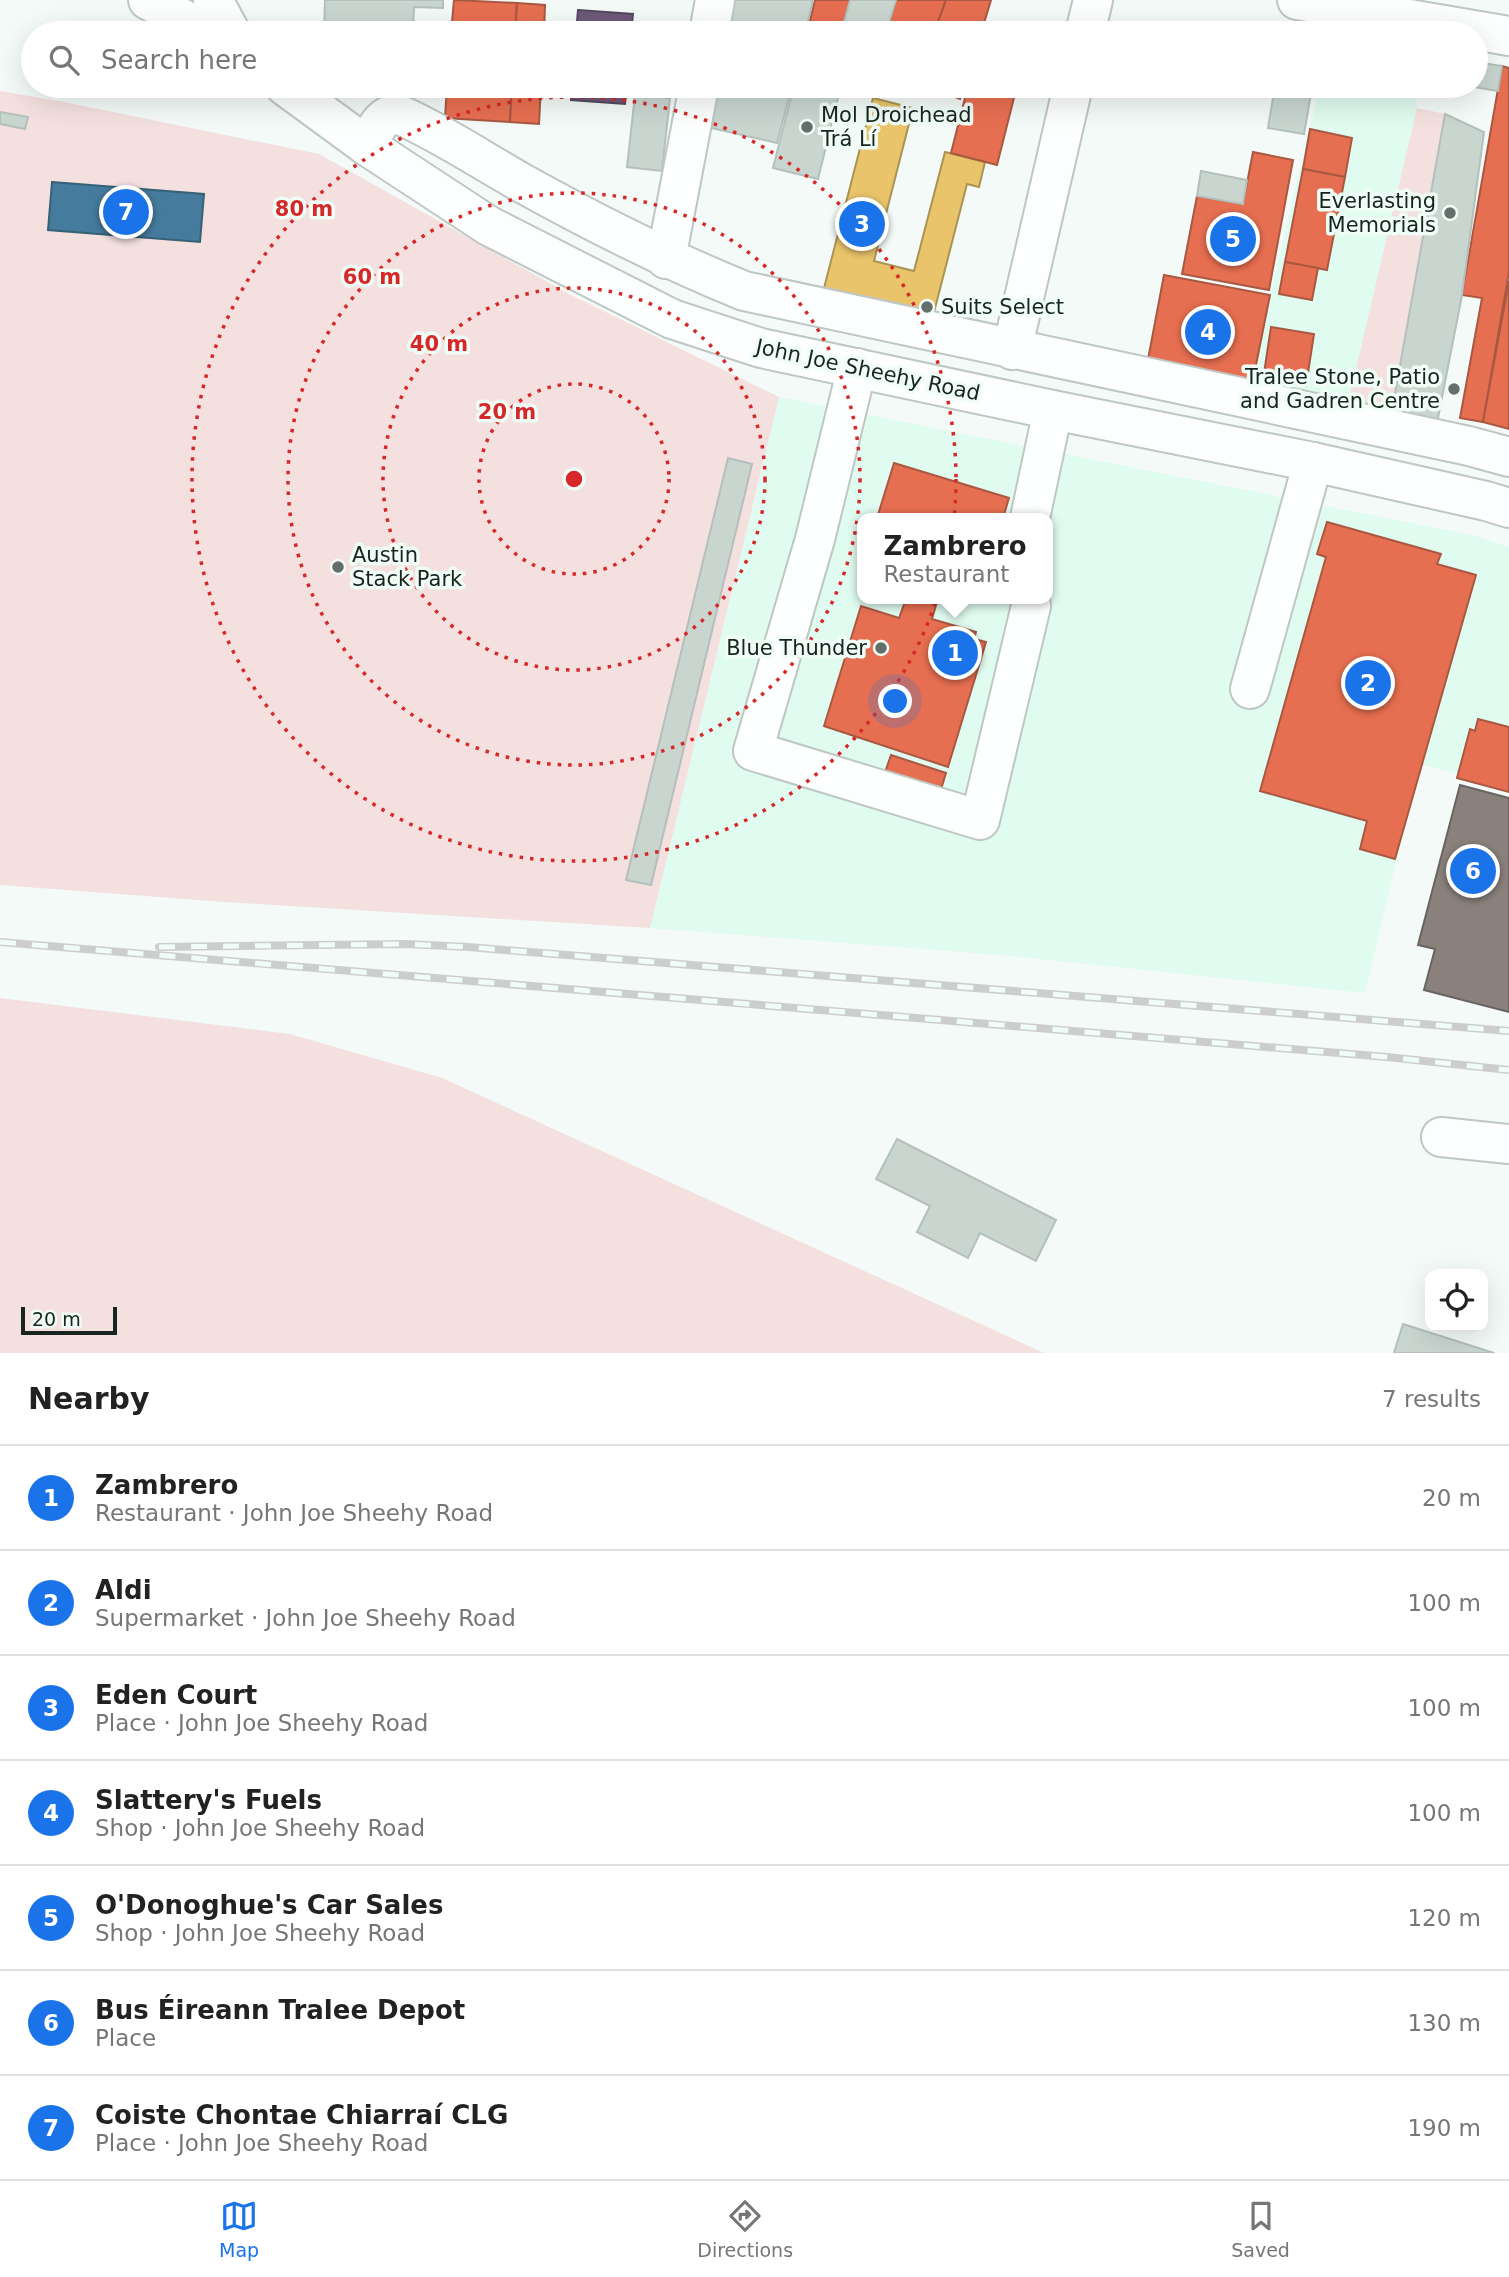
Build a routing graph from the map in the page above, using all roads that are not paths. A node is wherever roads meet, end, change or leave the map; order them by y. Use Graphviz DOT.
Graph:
graph roads {
  1 [pos="129,0"];
  2 [pos="137,0"];
  3 [pos="148,0"];
  4 [pos="213,0"];
  5 [pos="715,0"];
  6 [pos="1093,0"];
  7 [pos="1297,0"];
  8 [pos="1432,11"];
  9 [pos="187,21"];
  10 [pos="224,21"];
  11 [pos="711,21"];
  12 [pos="1088,21"];
  13 [pos="1463,21"];
  14 [pos="1488,29"];
  15 [pos="1509,36"];
  16 [pos="301,98"];
  17 [pos="697,98"];
  18 [pos="1070,98"];
  19 [pos="367,146"];
  20 [pos="666,259"];
  21 [pos="1012,349"];
  22 [pos="857,368"];
  23 [pos="1053,410"];
  24 [pos="1509,457"];
  25 [pos="1313,461"];
  26 [pos="1509,508"];
  27 [pos="1031,513"];
  28 [pos="1031,604"];
  29 [pos="1250,689"];
  30 [pos="1441,1137"];
  31 [pos="1509,1144"];
  1 -- 2 [label="main road"];
  3 -- 9 [label="main road"];
  4 -- 10 [label="main road"];
  5 -- 11 [label="main road"];
  6 -- 12 [label="main road"];
  7 -- 8 [label="main road"];
  8 -- 13 [label="main road"];
  14 -- 15 [label="main road"];
  16 -- 19 [label="main road, John Joe Sheehy Road"];
  17 -- 20 [label="main road"];
  18 -- 21 [label="main road"];
  19 -- 20 [label="main road"];
  19 -- 22 [label="main road, John Joe Sheehy Road"];
  20 -- 21 [label="main road"];
  21 -- 24 [label="main road"];
  22 -- 23 [label="main road, John Joe Sheehy Road"];
  22 -- 28 [label="main road"];
  23 -- 25 [label="main road, John Joe Sheehy Road"];
  23 -- 27 [label="main road"];
  25 -- 26 [label="main road, John Joe Sheehy Road"];
  25 -- 29 [label="main road"];
  30 -- 31 [label="main road"];
}
